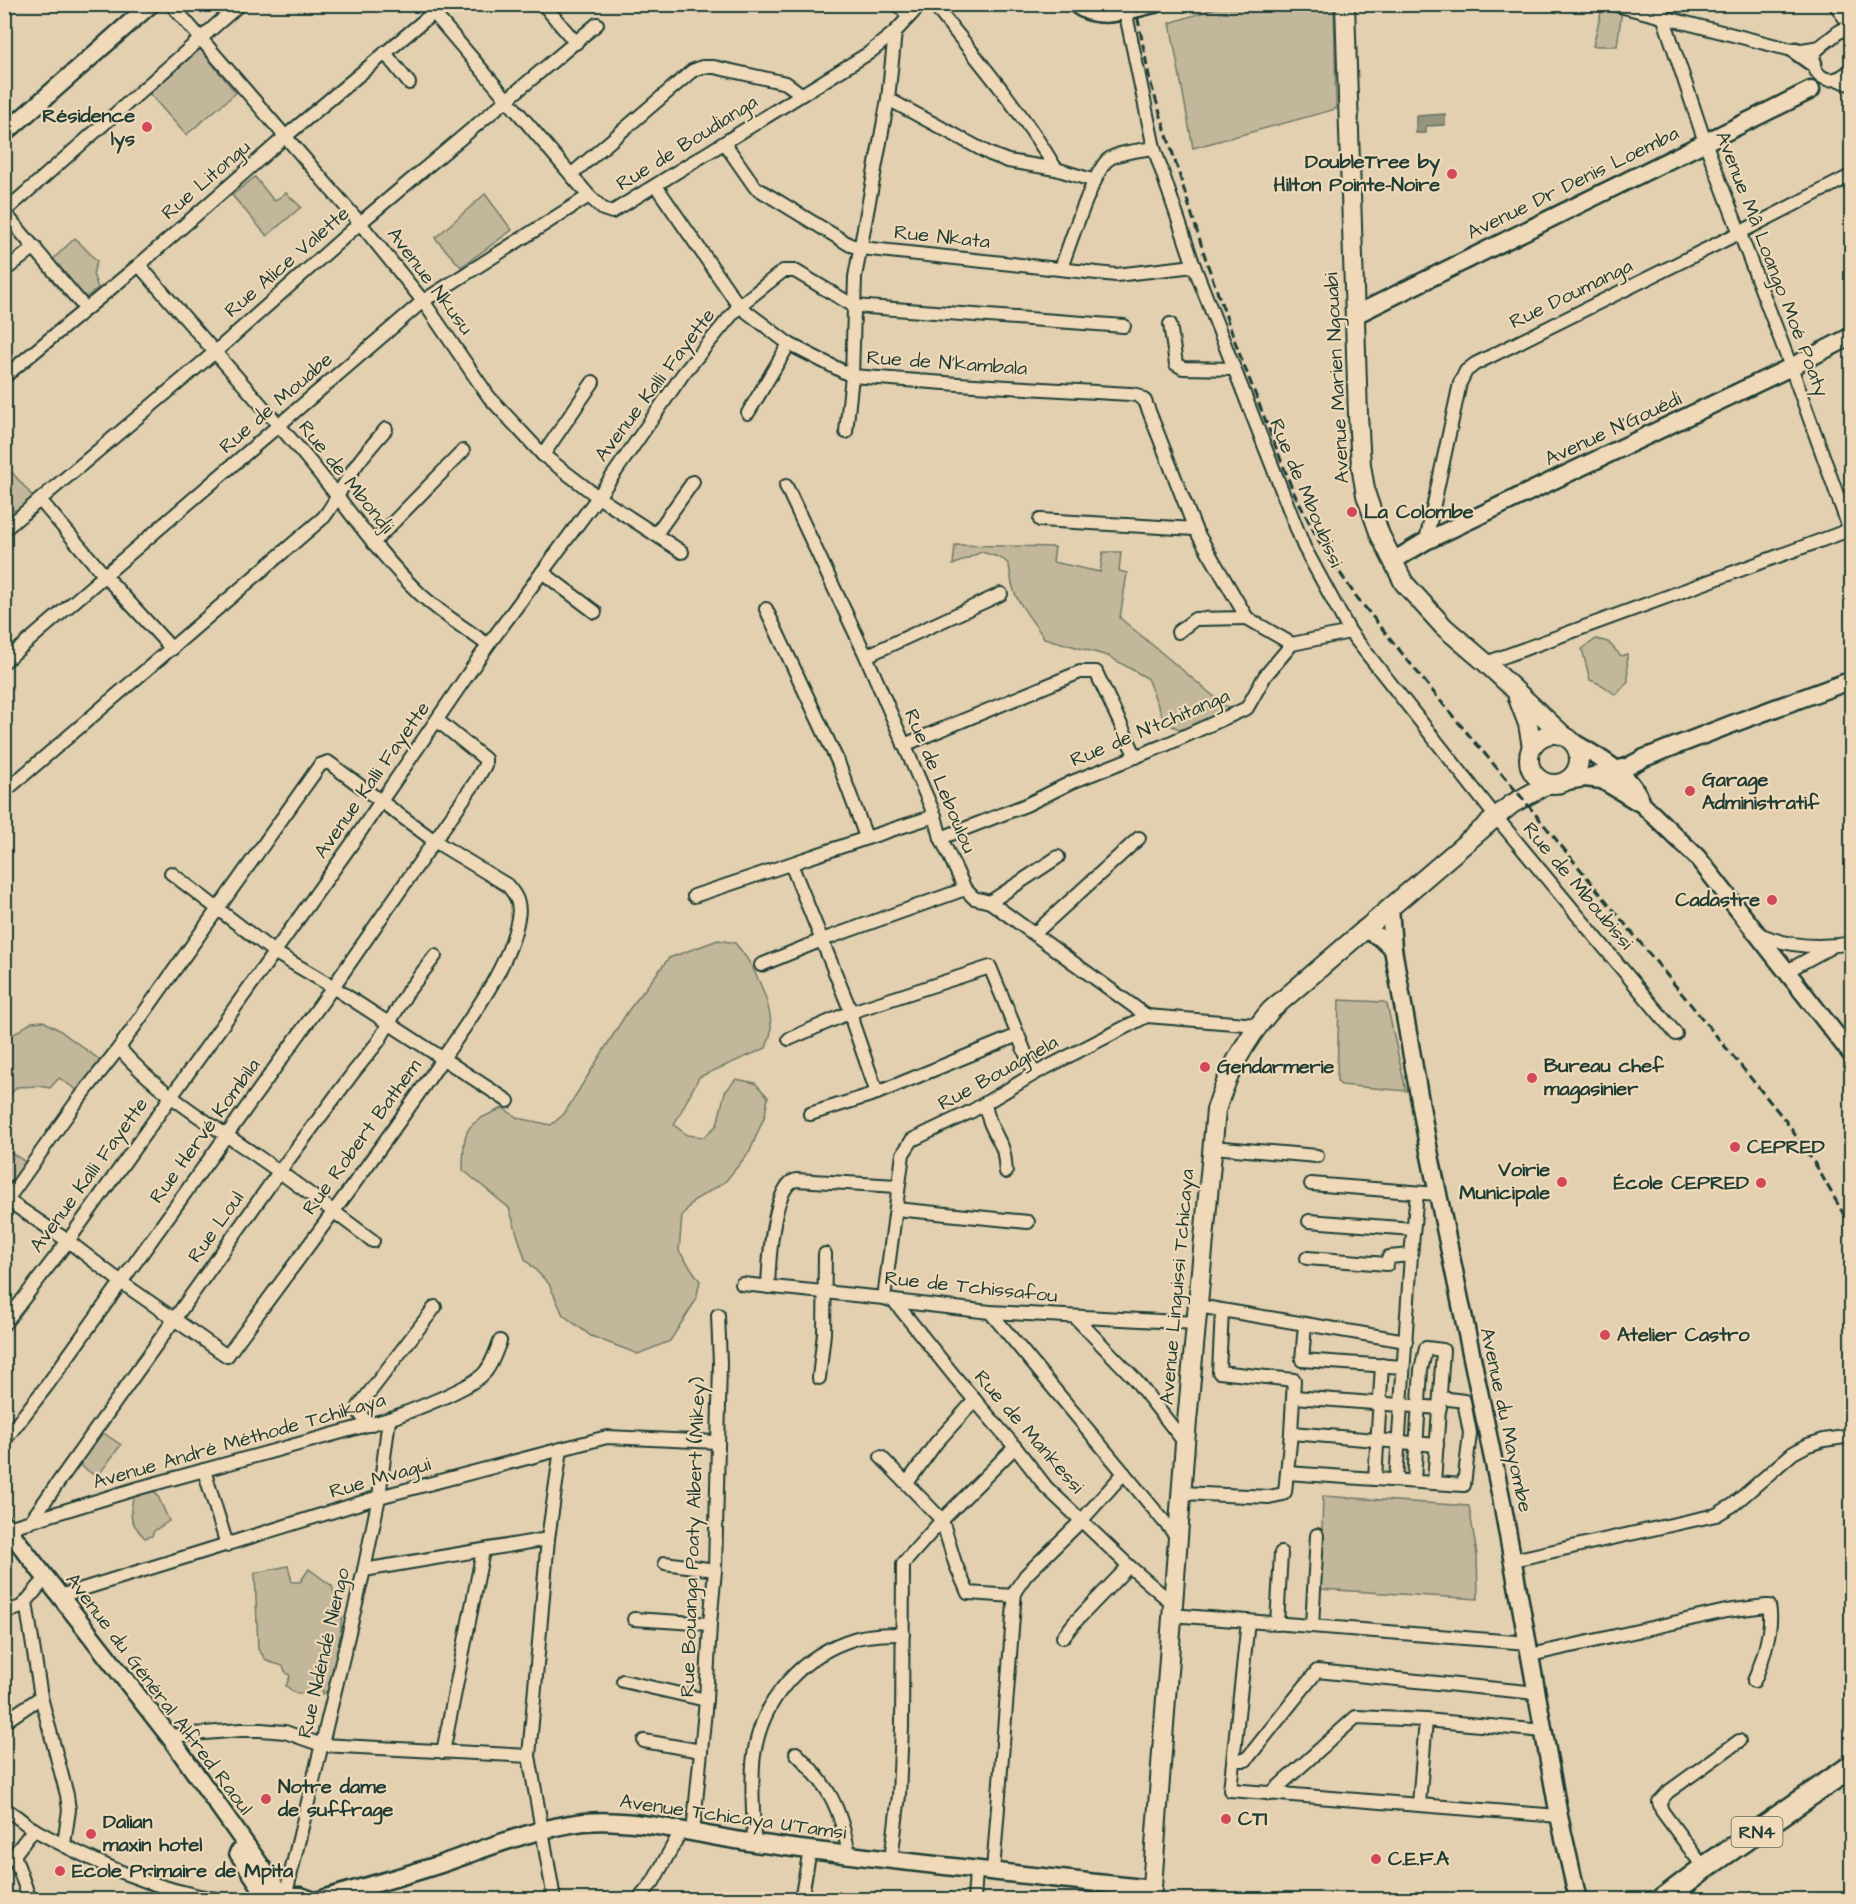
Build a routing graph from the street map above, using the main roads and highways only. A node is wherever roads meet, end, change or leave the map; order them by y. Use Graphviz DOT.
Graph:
graph roads {
  1 [pos="1346,5"];
  2 [pos="1516,693"];
  3 [pos="1568,739"];
  4 [pos="1531,756"];
  5 [pos="1548,784"];
  6 [pos="1512,804"];
  7 [pos="1851,1766"];
  8 [pos="1151,1894"];
  9 [pos="1662,1899"];
  1 -- 2 [label="main road, Avenue Marien Ngouabi"];
  2 -- 3 [label="main road, Avenue Marien Ngouabi"];
  2 -- 4 [label="main road, Avenue Marien Ngouabi"];
  3 -- 4 [label="main road"];
  3 -- 5 [label="main road"];
  4 -- 5 [label="main road"];
  4 -- 6 [label="main road"];
  5 -- 6 [label="main road"];
  6 -- 8 [label="main road, Avenue Linguissi Tchicaya"];
  7 -- 9 [label="highway, RN4"];
}
